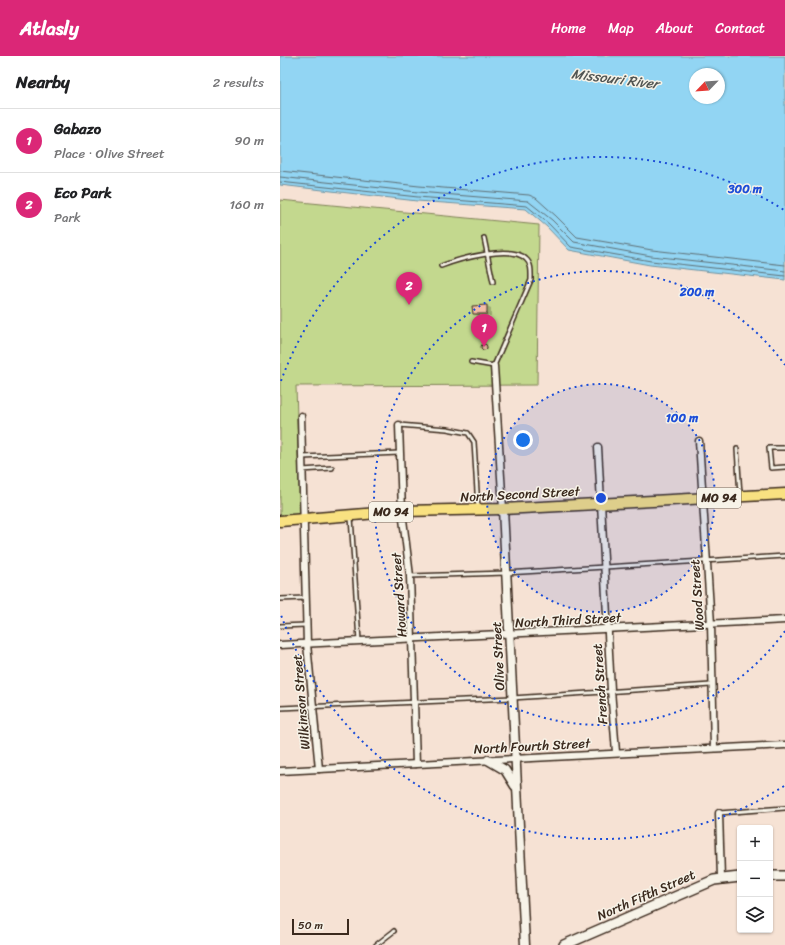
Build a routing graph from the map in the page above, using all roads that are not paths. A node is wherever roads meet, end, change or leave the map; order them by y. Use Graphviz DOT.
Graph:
graph roads {
  1 [pos="484,238"];
  2 [pos="487,254"];
  3 [pos="441,266"];
  4 [pos="493,282"];
  5 [pos="472,362"];
  6 [pos="494,366"];
  7 [pos="301,416"];
  8 [pos="399,425"];
  9 [pos="699,441"];
  10 [pos="598,447"];
  11 [pos="785,448"];
  12 [pos="738,449"];
  13 [pos="400,453"];
  14 [pos="302,457"];
  15 [pos="332,468"];
  16 [pos="785,468"];
  17 [pos="302,470"];
  18 [pos="785,494"];
  19 [pos="740,496"];
  20 [pos="702,499"];
  21 [pos="602,503"];
  22 [pos="503,509"];
  23 [pos="478,510"];
  24 [pos="402,511"];
  25 [pos="351,515"];
  26 [pos="303,519"];
  27 [pos="280,521"];
  28 [pos="785,556"];
  29 [pos="706,561"];
  30 [pos="604,567"];
  31 [pos="506,573"];
  32 [pos="410,576"];
  33 [pos="305,598"];
  34 [pos="280,599"];
  35 [pos="785,620"];
  36 [pos="710,624"];
  37 [pos="306,625"];
  38 [pos="280,626"];
  39 [pos="607,628"];
  40 [pos="508,634"];
  41 [pos="414,639"];
  42 [pos="359,642"];
  43 [pos="307,644"];
  44 [pos="280,646"];
  45 [pos="711,685"];
  46 [pos="611,690"];
  47 [pos="512,698"];
  48 [pos="415,701"];
  49 [pos="313,706"];
  50 [pos="280,708"];
  51 [pos="785,745"];
  52 [pos="714,748"];
  53 [pos="616,752"];
  54 [pos="515,759"];
  55 [pos="488,760"];
  56 [pos="416,764"];
  57 [pos="319,769"];
  58 [pos="280,771"];
  59 [pos="517,790"];
  60 [pos="785,808"];
  61 [pos="719,813"];
  62 [pos="773,876"];
  63 [pos="785,876"];
  64 [pos="737,877"];
  65 [pos="721,878"];
  66 [pos="394,931"];
  67 [pos="575,943"];
  68 [pos="376,945"];
  69 [pos="525,945"];
  70 [pos="564,945"];
  1 -- 2 [label="lane"];
  2 -- 3 [label="lane"];
  2 -- 4 [label="lane"];
  2 -- 6 [label="lane"];
  5 -- 6 [label="lane"];
  6 -- 22 [label="street, Olive Street"];
  7 -- 14 [label="street, Wilkinson Street"];
  8 -- 13 [label="street, Howard Street"];
  8 -- 23 [label="lane"];
  9 -- 20 [label="street, Wood Street"];
  10 -- 21 [label="street, French Street"];
  11 -- 16 [label="lane"];
  12 -- 19 [label="lane"];
  13 -- 14 [label="lane"];
  13 -- 24 [label="street, Howard Street"];
  14 -- 17 [label="street, Wilkinson Street"];
  15 -- 17 [label="lane"];
  17 -- 26 [label="street, Wilkinson Street"];
  18 -- 19 [label="main road, North Second Street / MO 94"];
  19 -- 20 [label="main road, North Second Street / MO 94"];
  20 -- 21 [label="main road, North Second Street / MO 94"];
  20 -- 29 [label="street, Wood Street"];
  21 -- 22 [label="main road, North Second Street / MO 94"];
  21 -- 30 [label="street, French Street"];
  22 -- 23 [label="main road, North Second Street / MO 94"];
  22 -- 31 [label="street, Olive Street"];
  23 -- 24 [label="main road, North Second Street / MO 94"];
  24 -- 25 [label="main road, North Second Street / MO 94"];
  24 -- 32 [label="street, Howard Street"];
  25 -- 26 [label="main road, North Second Street / MO 94"];
  25 -- 42 [label="lane"];
  26 -- 27 [label="main road, North Second Street / MO 94"];
  26 -- 33 [label="street, Wilkinson Street"];
  28 -- 29 [label="lane"];
  29 -- 30 [label="lane"];
  29 -- 36 [label="street, Wood Street"];
  30 -- 31 [label="lane"];
  30 -- 39 [label="street, French Street"];
  31 -- 32 [label="lane"];
  31 -- 40 [label="street, Olive Street"];
  32 -- 41 [label="street, Howard Street"];
  33 -- 34 [label="lane"];
  33 -- 37 [label="street, Wilkinson Street"];
  35 -- 36 [label="street, North Third Street"];
  36 -- 39 [label="street, North Third Street"];
  36 -- 45 [label="street, Wood Street"];
  37 -- 38 [label="lane"];
  37 -- 43 [label="street, Wilkinson Street"];
  39 -- 40 [label="street, North Third Street"];
  39 -- 46 [label="street, French Street"];
  40 -- 41 [label="street, North Third Street"];
  40 -- 47 [label="street, Olive Street"];
  41 -- 42 [label="street, North Third Street"];
  41 -- 48 [label="street, Howard Street"];
  42 -- 43 [label="street, North Third Street"];
  43 -- 44 [label="street, North Third Street"];
  43 -- 49 [label="street, Wilkinson Street"];
  45 -- 46 [label="lane"];
  45 -- 52 [label="street, Wood Street"];
  46 -- 47 [label="lane"];
  46 -- 53 [label="street, French Street"];
  47 -- 48 [label="lane"];
  47 -- 54 [label="street, Olive Street"];
  48 -- 49 [label="lane"];
  48 -- 56 [label="street, Howard Street"];
  49 -- 50 [label="lane"];
  49 -- 57 [label="street, Wilkinson Street"];
  51 -- 52 [label="street, North Fourth Street"];
  52 -- 53 [label="street, North Fourth Street"];
  53 -- 54 [label="street, North Fourth Street"];
  54 -- 55 [label="street, North Fourth Street"];
  54 -- 59 [label="street, Olive Street"];
  55 -- 56 [label="street, North Fourth Street"];
  55 -- 59 [label="street"];
  56 -- 57 [label="street, North Fourth Street"];
  57 -- 58 [label="street, North Fourth Street"];
  59 -- 69 [label="street, Olive Street"];
  60 -- 61 [label="lane"];
  61 -- 65 [label="street"];
  62 -- 63 [label="main road"];
  64 -- 65 [label="main road, North Fifth Street"];
  65 -- 67 [label="main road, North Fifth Street"];
  66 -- 68 [label="lane"];
  67 -- 70 [label="main road, North Fifth Street"];
}
